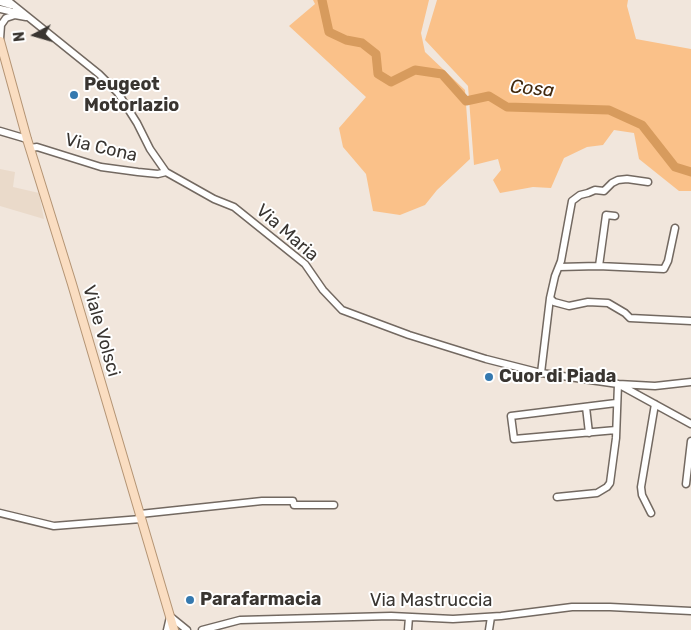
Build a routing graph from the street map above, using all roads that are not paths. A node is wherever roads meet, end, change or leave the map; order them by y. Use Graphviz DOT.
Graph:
graph roads {
  1 [pos="7,0"];
  2 [pos="0,2"];
  3 [pos="16,8"];
  4 [pos="0,9"];
  5 [pos="30,18"];
  6 [pos="0,40"];
  7 [pos="0,130"];
  8 [pos="27,139"];
  9 [pos="30,148"];
  10 [pos="166,172"];
  11 [pos="648,182"];
  12 [pos="615,216"];
  13 [pos="674,228"];
  14 [pos="599,266"];
  15 [pos="559,267"];
  16 [pos="550,298"];
  17 [pos="691,322"];
  18 [pos="541,373"];
  19 [pos="691,382"];
  20 [pos="618,384"];
  21 [pos="616,403"];
  22 [pos="655,404"];
  23 [pos="586,407"];
  24 [pos="691,424"];
  25 [pos="616,430"];
  26 [pos="589,432"];
  27 [pos="691,440"];
  28 [pos="690,464"];
  29 [pos="686,484"];
  30 [pos="558,497"];
  31 [pos="334,505"];
  32 [pos="0,513"];
  33 [pos="651,513"];
  34 [pos="141,516"];
  35 [pos="691,612"];
  36 [pos="170,616"];
  37 [pos="409,617"];
  38 [pos="491,617"];
  39 [pos="167,630"];
  40 [pos="174,630"];
  41 [pos="187,630"];
  42 [pos="202,630"];
  43 [pos="408,630"];
  44 [pos="488,630"];
  1 -- 3 [label="street"];
  2 -- 3 [label="street"];
  3 -- 5 [label="street, Via Maria"];
  4 -- 5 [label="street"];
  5 -- 6 [label="street"];
  5 -- 10 [label="street, Via Maria"];
  6 -- 8 [label="main road, Viale Volsci"];
  7 -- 8 [label="street"];
  8 -- 9 [label="main road, Viale Volsci"];
  9 -- 10 [label="street, Via Cona"];
  9 -- 34 [label="main road, Viale Volsci"];
  10 -- 18 [label="street, Via Maria"];
  11 -- 15 [label="street"];
  12 -- 14 [label="street"];
  13 -- 14 [label="street"];
  14 -- 15 [label="street"];
  15 -- 16 [label="street"];
  16 -- 17 [label="street"];
  16 -- 18 [label="street"];
  18 -- 20 [label="street, Via Maria"];
  19 -- 20 [label="street"];
  20 -- 21 [label="street"];
  20 -- 22 [label="street, Via Maria"];
  21 -- 23 [label="street"];
  21 -- 25 [label="street"];
  22 -- 24 [label="street, Via Maria"];
  22 -- 33 [label="street"];
  23 -- 26 [label="street"];
  23 -- 26 [label="street"];
  25 -- 26 [label="street"];
  25 -- 30 [label="street"];
  27 -- 28 [label="street"];
  28 -- 29 [label="street"];
  31 -- 34 [label="street"];
  32 -- 34 [label="street"];
  34 -- 36 [label="main road, Viale Volsci"];
  35 -- 38 [label="street, Via Mastruccia"];
  36 -- 39 [label="street"];
  36 -- 40 [label="main road, Viale Volsci"];
  36 -- 41 [label="street"];
  37 -- 38 [label="street, Via Mastruccia"];
  37 -- 42 [label="street, Via Mastruccia"];
  37 -- 43 [label="street"];
  38 -- 44 [label="street"];
}
